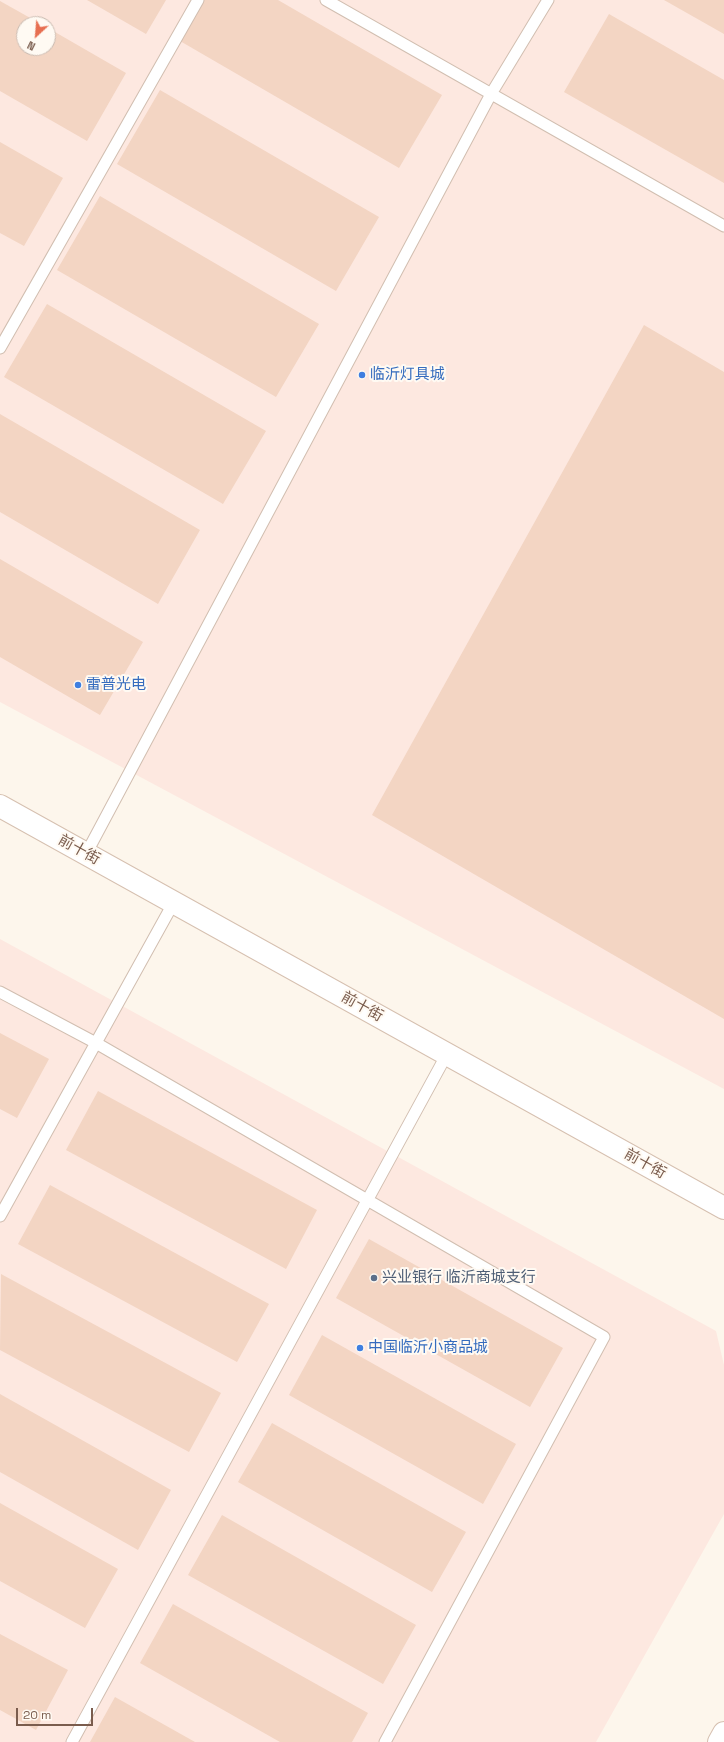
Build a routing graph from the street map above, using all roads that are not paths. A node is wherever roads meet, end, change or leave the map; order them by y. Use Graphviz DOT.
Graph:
graph roads {
  1 [pos="198,0"];
  2 [pos="326,0"];
  3 [pos="548,0"];
  4 [pos="492,94"];
  5 [pos="724,226"];
  6 [pos="0,348"];
  7 [pos="0,806"];
  8 [pos="86,854"];
  9 [pos="174,902"];
  10 [pos="0,992"];
  11 [pos="96,1043"];
  12 [pos="447,1054"];
  13 [pos="367,1201"];
  14 [pos="724,1208"];
  15 [pos="0,1216"];
  16 [pos="724,1733"];
  17 [pos="72,1742"];
  18 [pos="385,1742"];
  19 [pos="719,1742"];
  1 -- 6 [label="lane"];
  2 -- 4 [label="lane"];
  3 -- 4 [label="lane"];
  4 -- 5 [label="lane"];
  4 -- 8 [label="lane"];
  7 -- 8 [label="main road, 前十街"];
  8 -- 9 [label="main road, 前十街"];
  9 -- 11 [label="lane"];
  9 -- 12 [label="main road, 前十街"];
  10 -- 11 [label="lane"];
  11 -- 13 [label="lane"];
  11 -- 15 [label="lane"];
  12 -- 13 [label="lane"];
  12 -- 14 [label="main road, 前十街"];
  13 -- 17 [label="lane"];
  13 -- 18 [label="lane"];
  16 -- 19 [label="main road"];
}
